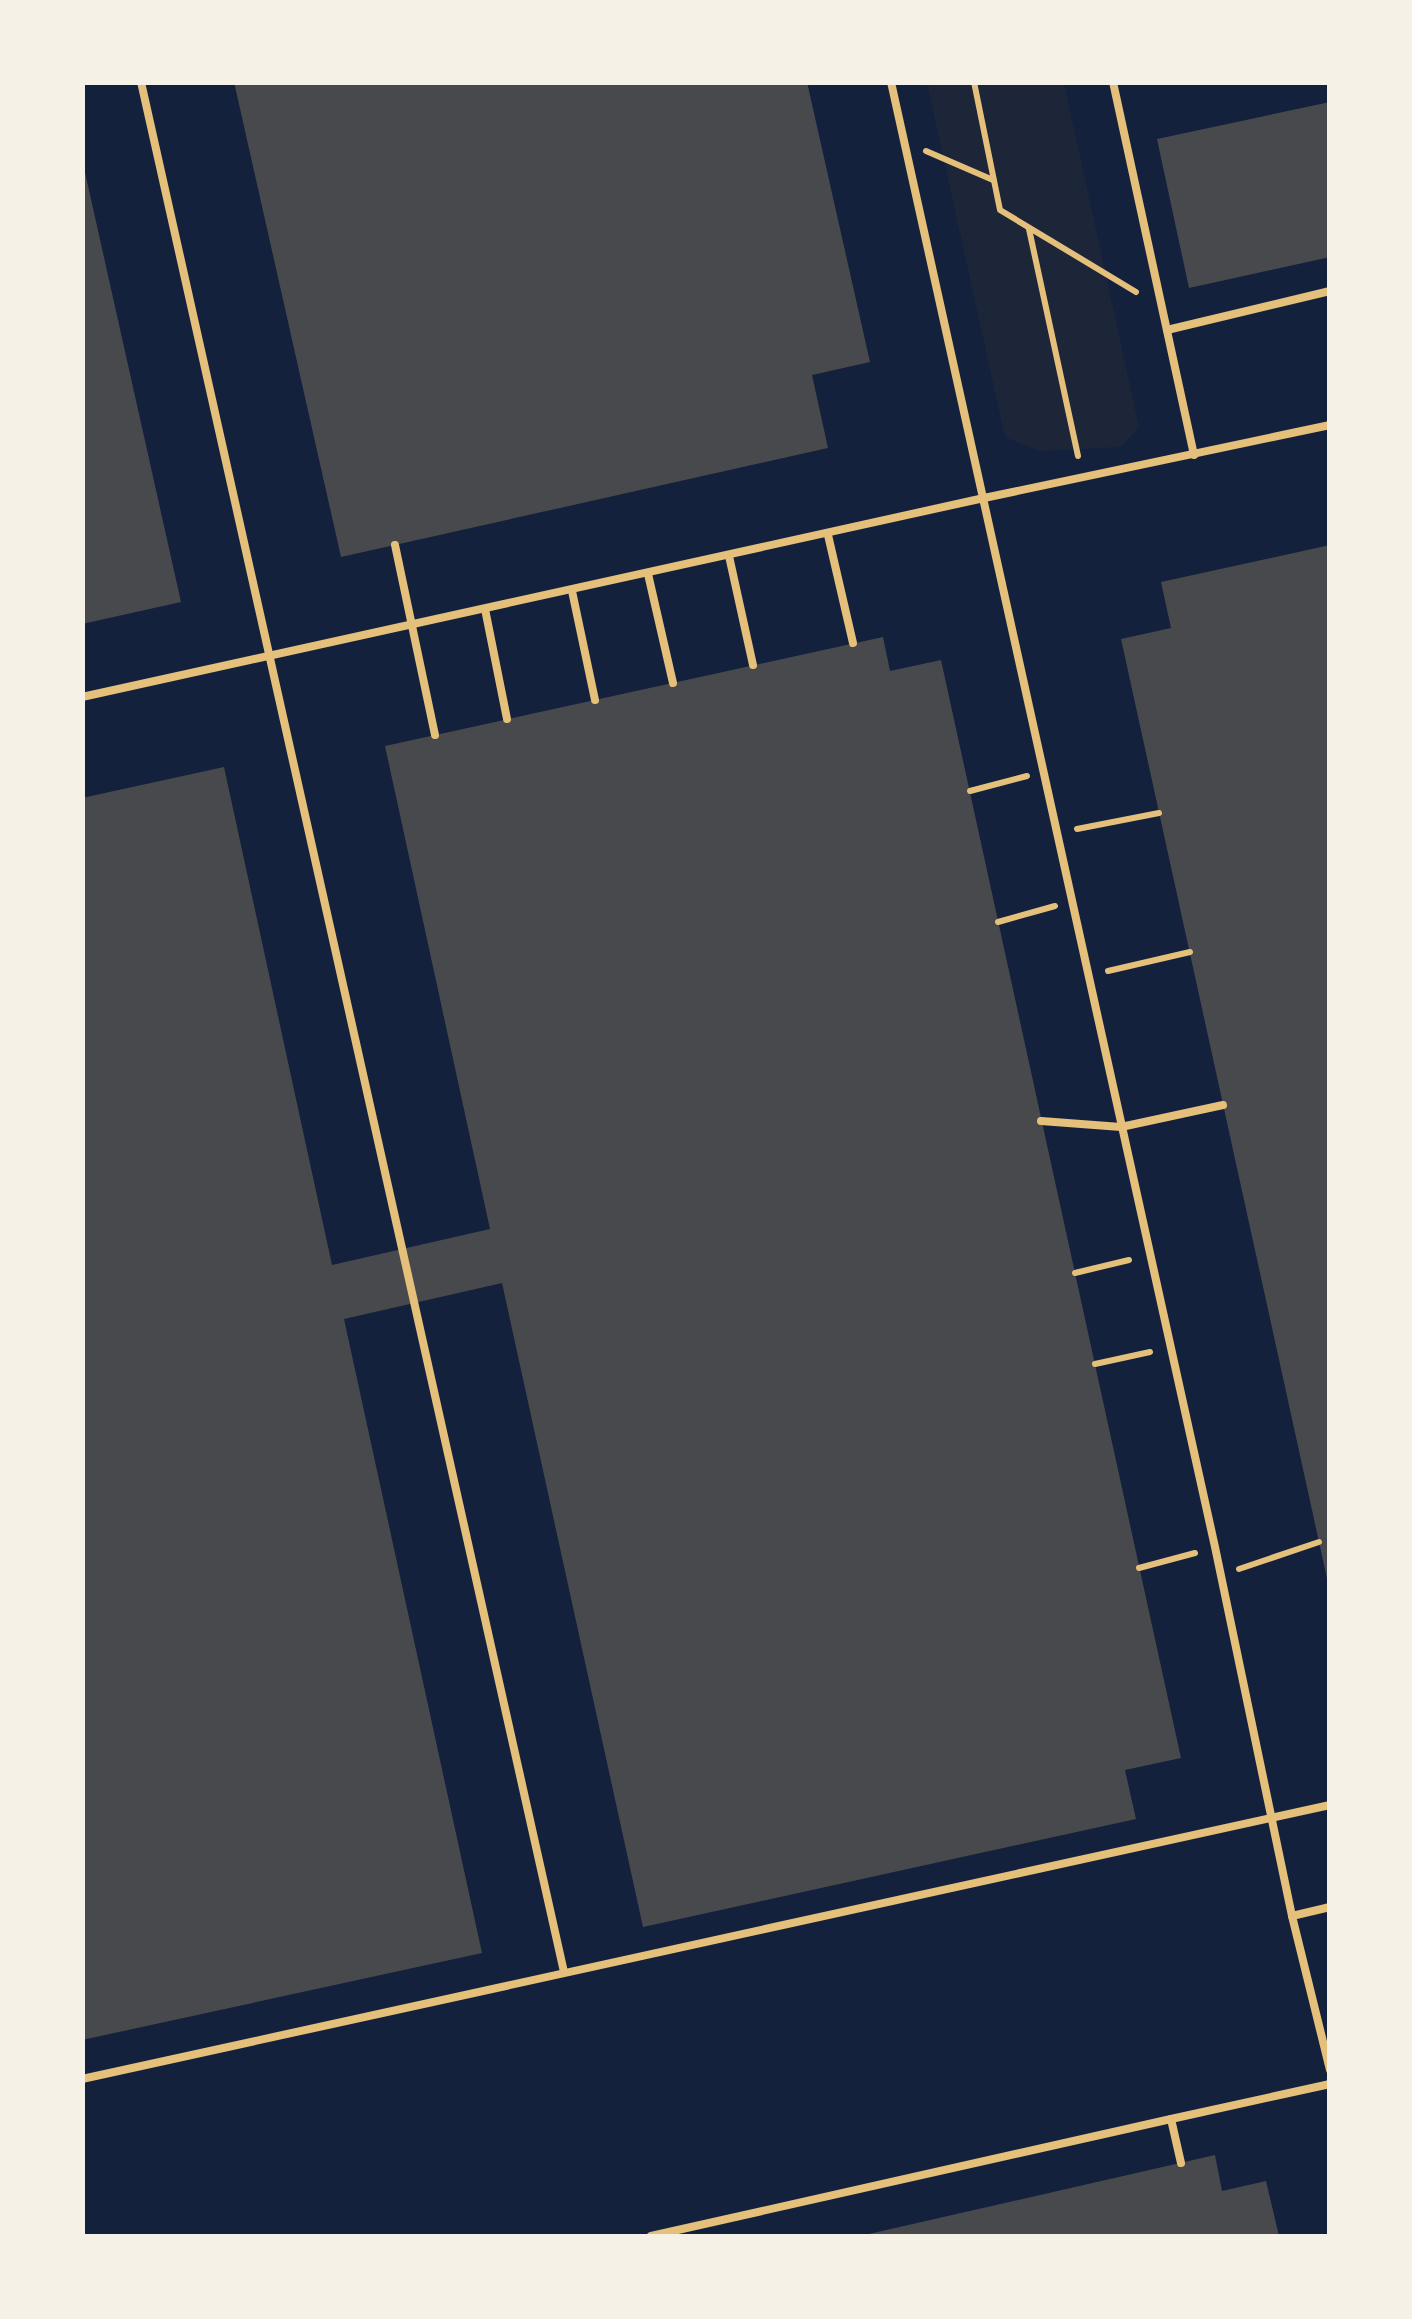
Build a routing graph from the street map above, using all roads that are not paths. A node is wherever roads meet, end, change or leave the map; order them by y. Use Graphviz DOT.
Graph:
graph roads {
  1 [pos="141,82"];
  2 [pos="891,82"];
  3 [pos="1113,82"];
  4 [pos="1330,292"];
  5 [pos="1167,330"];
  6 [pos="1330,426"];
  7 [pos="1194,455"];
  8 [pos="984,498"];
  9 [pos="828,535"];
  10 [pos="396,545"];
  11 [pos="729,556"];
  12 [pos="648,574"];
  13 [pos="572,590"];
  14 [pos="485,608"];
  15 [pos="411,626"];
  16 [pos="853,643"];
  17 [pos="269,656"];
  18 [pos="753,665"];
  19 [pos="674,683"];
  20 [pos="82,697"];
  21 [pos="595,700"];
  22 [pos="507,719"];
  23 [pos="435,735"];
  24 [pos="1223,1105"];
  25 [pos="1042,1121"];
  26 [pos="1121,1128"];
  27 [pos="1330,1805"];
  28 [pos="1272,1816"];
  29 [pos="1330,1908"];
  30 [pos="1292,1916"];
  31 [pos="564,1972"];
  32 [pos="1330,2070"];
  33 [pos="82,2079"];
  34 [pos="1330,2084"];
  35 [pos="1171,2118"];
  36 [pos="1182,2163"];
  37 [pos="652,2236"];
  1 -- 17 [label="lane"];
  2 -- 8 [label="lane"];
  3 -- 5 [label="lane"];
  4 -- 5 [label="lane"];
  5 -- 7 [label="lane"];
  6 -- 7 [label="lane"];
  7 -- 8 [label="lane"];
  8 -- 9 [label="lane"];
  8 -- 26 [label="lane"];
  9 -- 11 [label="lane"];
  9 -- 16 [label="lane"];
  10 -- 15 [label="lane"];
  11 -- 12 [label="lane"];
  11 -- 18 [label="lane"];
  12 -- 13 [label="lane"];
  12 -- 19 [label="lane"];
  13 -- 14 [label="lane"];
  13 -- 21 [label="lane"];
  14 -- 15 [label="lane"];
  14 -- 22 [label="lane"];
  15 -- 17 [label="lane"];
  15 -- 23 [label="lane"];
  17 -- 20 [label="lane"];
  17 -- 31 [label="lane"];
  24 -- 26 [label="lane"];
  25 -- 26 [label="lane"];
  26 -- 28 [label="lane"];
  27 -- 28 [label="lane"];
  28 -- 30 [label="lane"];
  28 -- 31 [label="lane"];
  29 -- 30 [label="lane"];
  30 -- 32 [label="lane"];
  31 -- 33 [label="lane"];
  34 -- 35 [label="lane"];
  35 -- 36 [label="lane"];
  35 -- 37 [label="lane"];
}
